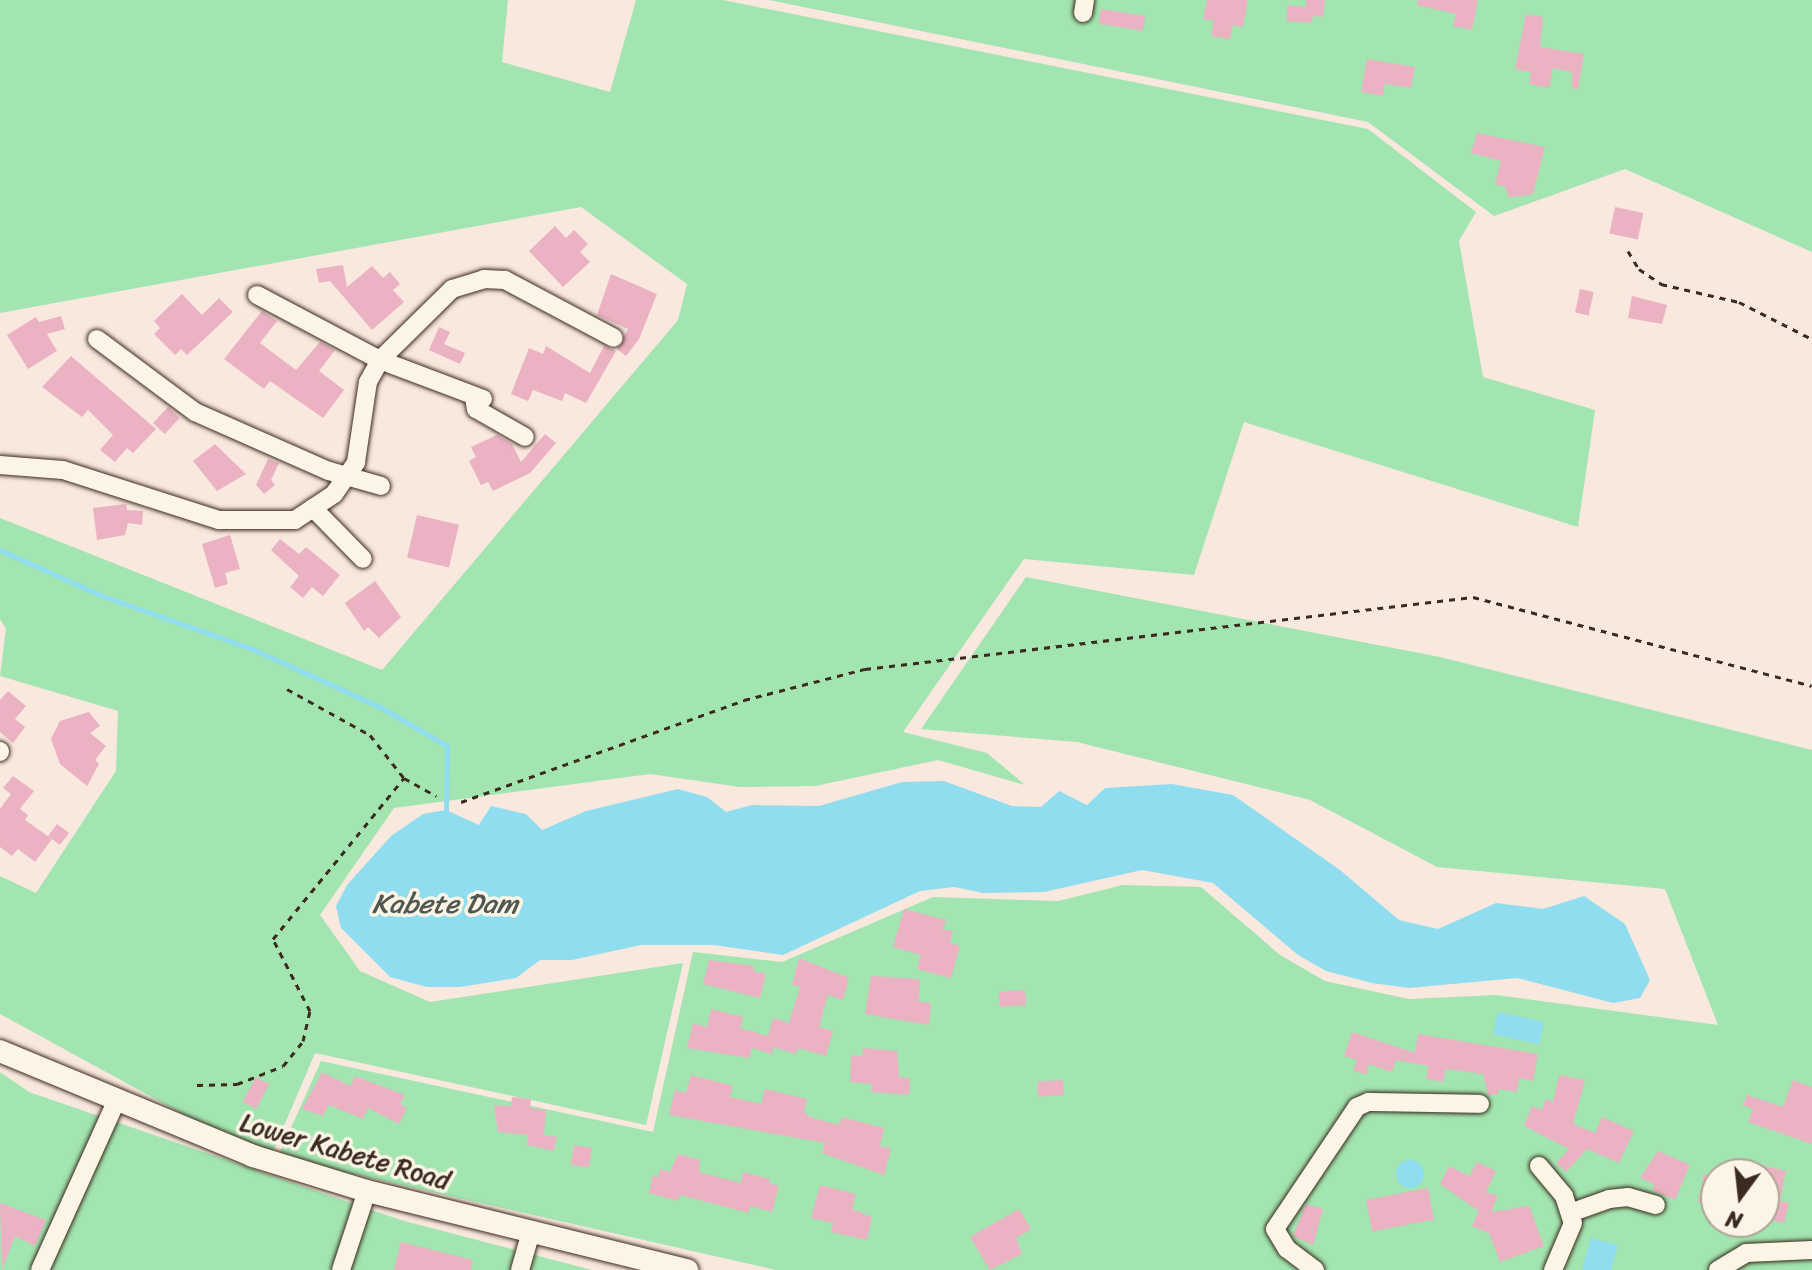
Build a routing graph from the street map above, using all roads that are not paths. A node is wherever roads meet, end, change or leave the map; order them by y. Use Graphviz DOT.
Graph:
graph roads {
  1 [pos="257,295"];
  2 [pos="614,338"];
  3 [pos="97,339"];
  4 [pos="380,360"];
  5 [pos="525,437"];
  6 [pos="0,465"];
  7 [pos="344,477"];
  8 [pos="381,486"];
  9 [pos="313,508"];
  10 [pos="363,559"];
  11 [pos="0,1051"];
  12 [pos="116,1102"];
  13 [pos="1480,1104"];
  14 [pos="1539,1166"];
  15 [pos="367,1191"];
  16 [pos="1656,1205"];
  17 [pos="1570,1213"];
  18 [pos="531,1232"];
  19 [pos="1812,1250"];
  20 [pos="40,1270"];
  21 [pos="341,1270"];
  22 [pos="520,1270"];
  23 [pos="687,1270"];
  24 [pos="1315,1270"];
  25 [pos="1553,1270"];
  26 [pos="1718,1270"];
  1 -- 4 [label="street"];
  2 -- 4 [label="street"];
  3 -- 7 [label="street"];
  4 -- 5 [label="street"];
  4 -- 7 [label="street"];
  6 -- 9 [label="street"];
  7 -- 8 [label="street"];
  7 -- 9 [label="street"];
  9 -- 10 [label="street"];
  11 -- 12 [label="main road, Lower Kabete Road"];
  12 -- 15 [label="main road, Lower Kabete Road"];
  12 -- 20 [label="street"];
  13 -- 24 [label="street"];
  14 -- 17 [label="street"];
  15 -- 18 [label="main road, Lower Kabete Road"];
  15 -- 21 [label="street"];
  16 -- 17 [label="street"];
  17 -- 25 [label="street"];
  18 -- 22 [label="street"];
  18 -- 23 [label="main road, Lower Kabete Road"];
  19 -- 26 [label="street"];
}
